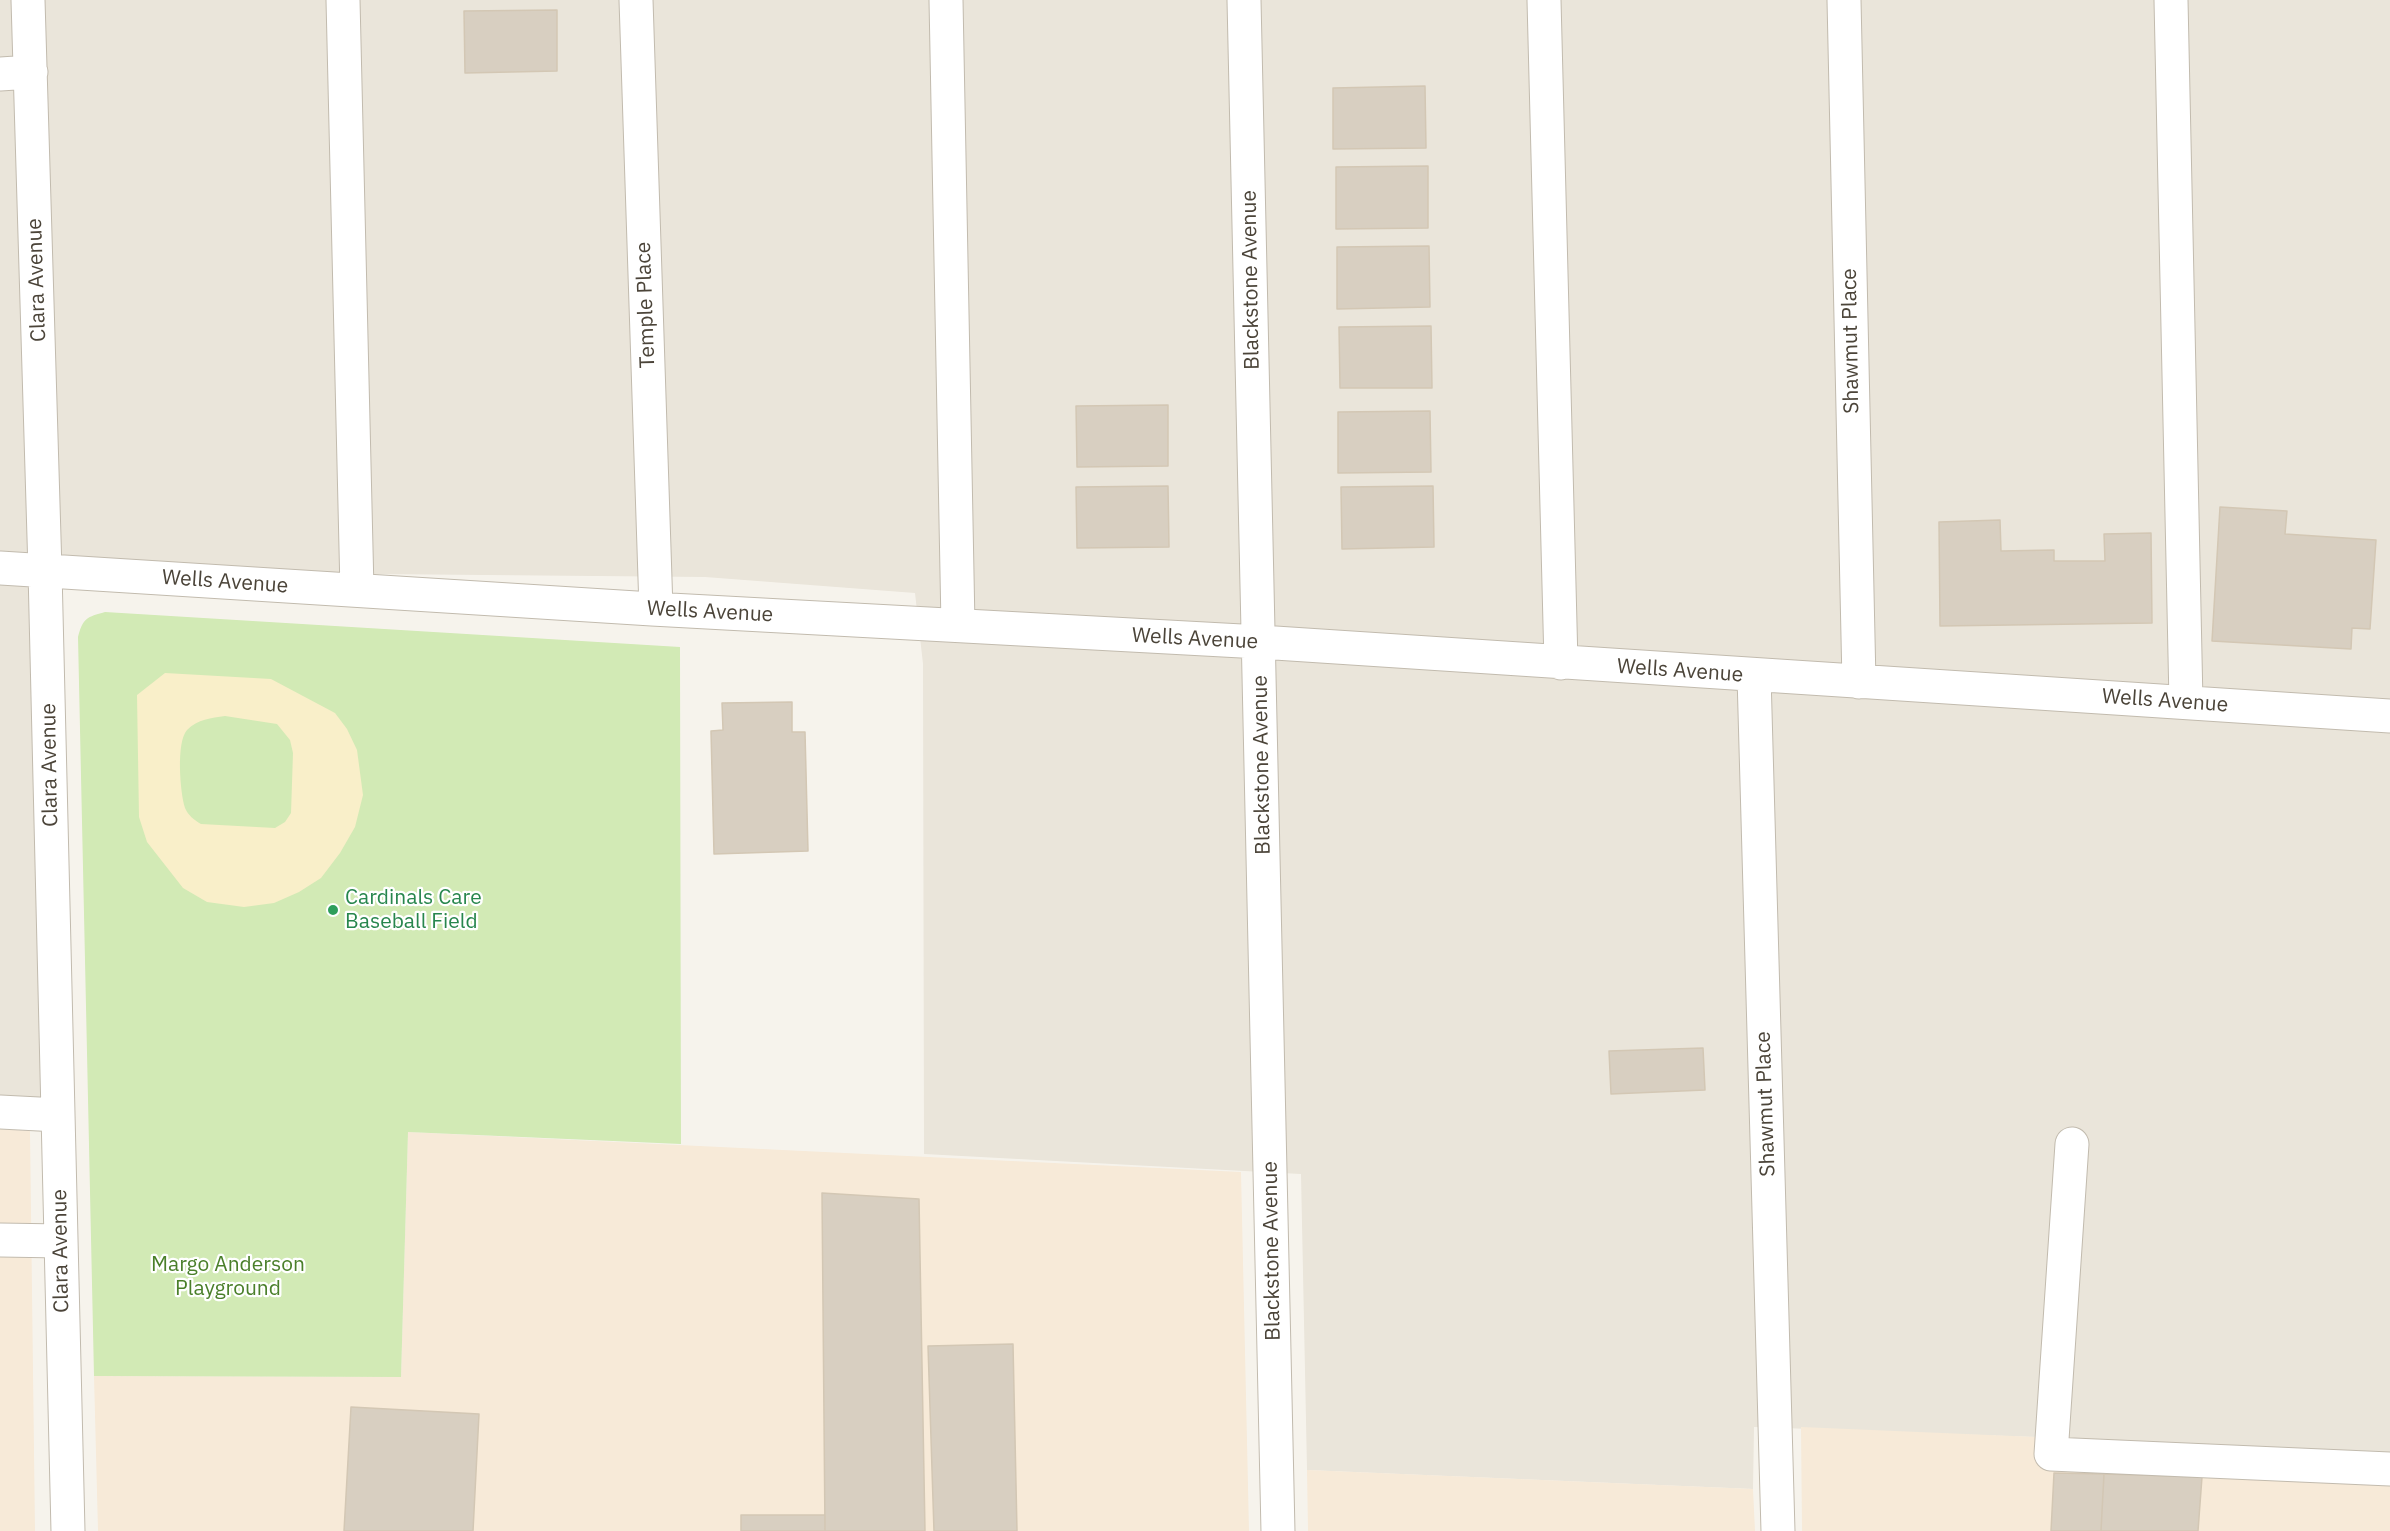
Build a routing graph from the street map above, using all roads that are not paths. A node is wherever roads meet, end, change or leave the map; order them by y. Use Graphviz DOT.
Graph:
graph roads {
  1 [pos="28,0"];
  2 [pos="343,0"];
  3 [pos="636,0"];
  4 [pos="946,0"];
  5 [pos="1244,0"];
  6 [pos="1544,0"];
  7 [pos="1844,0"];
  8 [pos="2171,0"];
  9 [pos="15,73"];
  10 [pos="0,568"];
  11 [pos="45,571"];
  12 [pos="357,590"];
  13 [pos="656,609"];
  14 [pos="958,626"];
  15 [pos="1260,642"];
  16 [pos="1561,663"];
  17 [pos="1754,676"];
  18 [pos="1859,682"];
  19 [pos="2186,702"];
  20 [pos="2390,716"];
  21 [pos="0,1112"];
  22 [pos="58,1115"];
  23 [pos="2072,1144"];
  24 [pos="0,1240"];
  25 [pos="61,1241"];
  26 [pos="2390,1469"];
  27 [pos="68,1531"];
  28 [pos="1278,1531"];
  29 [pos="1778,1531"];
  1 -- 9 [label="street, Clara Avenue"];
  2 -- 12 [label="street"];
  3 -- 13 [label="street, Temple Place"];
  4 -- 14 [label="street"];
  5 -- 15 [label="street, Blackstone Avenue"];
  6 -- 16 [label="street"];
  7 -- 18 [label="street, Shawmut Place"];
  8 -- 19 [label="street"];
  9 -- 11 [label="street, Clara Avenue"];
  10 -- 11 [label="street, Wells Avenue"];
  11 -- 12 [label="street, Wells Avenue"];
  11 -- 22 [label="street, Clara Avenue"];
  12 -- 13 [label="street, Wells Avenue"];
  13 -- 14 [label="street, Wells Avenue"];
  14 -- 15 [label="street, Wells Avenue"];
  15 -- 16 [label="street, Wells Avenue"];
  15 -- 28 [label="street, Blackstone Avenue"];
  16 -- 17 [label="street, Wells Avenue"];
  17 -- 18 [label="street, Wells Avenue"];
  17 -- 29 [label="street, Shawmut Place"];
  18 -- 19 [label="street, Wells Avenue"];
  19 -- 20 [label="street, Wells Avenue"];
  21 -- 22 [label="street"];
  22 -- 25 [label="street, Clara Avenue"];
  23 -- 26 [label="street"];
  24 -- 25 [label="street"];
  25 -- 27 [label="street, Clara Avenue"];
}
